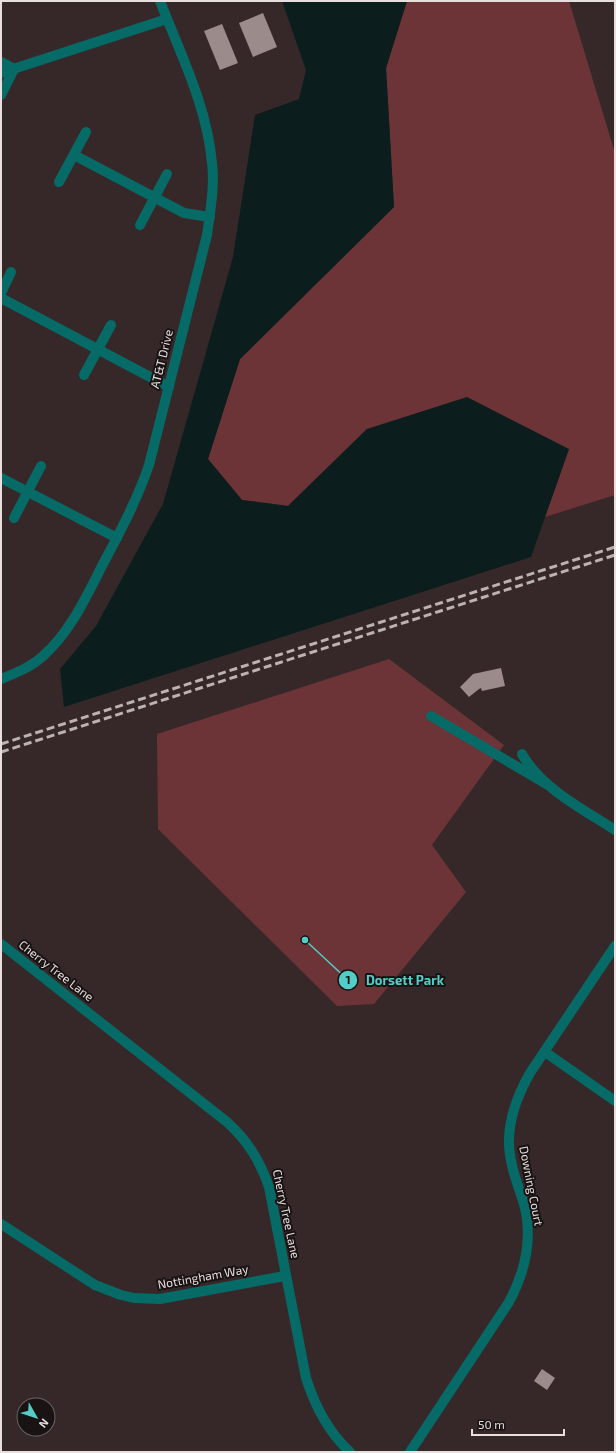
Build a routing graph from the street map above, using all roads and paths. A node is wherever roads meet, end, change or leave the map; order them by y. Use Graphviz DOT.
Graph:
graph roads {
  1 [pos="160,1"];
  2 [pos="167,19"];
  3 [pos="1,62"];
  4 [pos="14,69"];
  5 [pos="1,73"];
  6 [pos="1,95"];
  7 [pos="86,132"];
  8 [pos="74,155"];
  9 [pos="167,174"];
  10 [pos="59,182"];
  11 [pos="154,198"];
  12 [pos="210,217"];
  13 [pos="140,225"];
  14 [pos="11,272"];
  15 [pos="1,293"];
  16 [pos="1,298"];
  17 [pos="111,324"];
  18 [pos="97,349"];
  19 [pos="84,375"];
  20 [pos="169,387"];
  21 [pos="41,466"];
  22 [pos="1,478"];
  23 [pos="27,491"];
  24 [pos="14,518"];
  25 [pos="117,538"];
  26 [pos="1,679"];
  27 [pos="431,716"];
  28 [pos="522,754"];
  29 [pos="548,785"];
  30 [pos="615,830"];
  31 [pos="1,944"];
  32 [pos="615,946"];
  33 [pos="545,1052"];
  34 [pos="615,1101"];
  35 [pos="1,1224"];
  36 [pos="286,1276"];
  37 [pos="350,1452"];
  38 [pos="410,1452"];
  1 -- 2 [label="street, AT&T Drive"];
  2 -- 4 [label="street"];
  2 -- 12 [label="street, AT&T Drive"];
  3 -- 4 [label="street"];
  4 -- 5 [label="street"];
  4 -- 6 [label="street"];
  7 -- 8 [label="street"];
  8 -- 10 [label="street"];
  8 -- 11 [label="street"];
  9 -- 11 [label="street"];
  11 -- 12 [label="street"];
  11 -- 13 [label="street"];
  12 -- 20 [label="street, AT&T Drive"];
  14 -- 15 [label="street"];
  16 -- 18 [label="street"];
  17 -- 18 [label="street"];
  18 -- 19 [label="street"];
  18 -- 20 [label="street"];
  20 -- 25 [label="street, AT&T Drive"];
  21 -- 23 [label="street"];
  22 -- 23 [label="street"];
  23 -- 24 [label="street"];
  23 -- 25 [label="street"];
  25 -- 26 [label="street, AT&T Drive"];
  27 -- 29 [label="street"];
  28 -- 29 [label="street"];
  29 -- 30 [label="street"];
  31 -- 36 [label="street, Cherry Tree Lane"];
  32 -- 33 [label="street, Downing Court"];
  33 -- 34 [label="street"];
  33 -- 38 [label="street, Downing Court"];
  35 -- 36 [label="street, Nottingham Way"];
  36 -- 37 [label="street, Cherry Tree Lane"];
}
